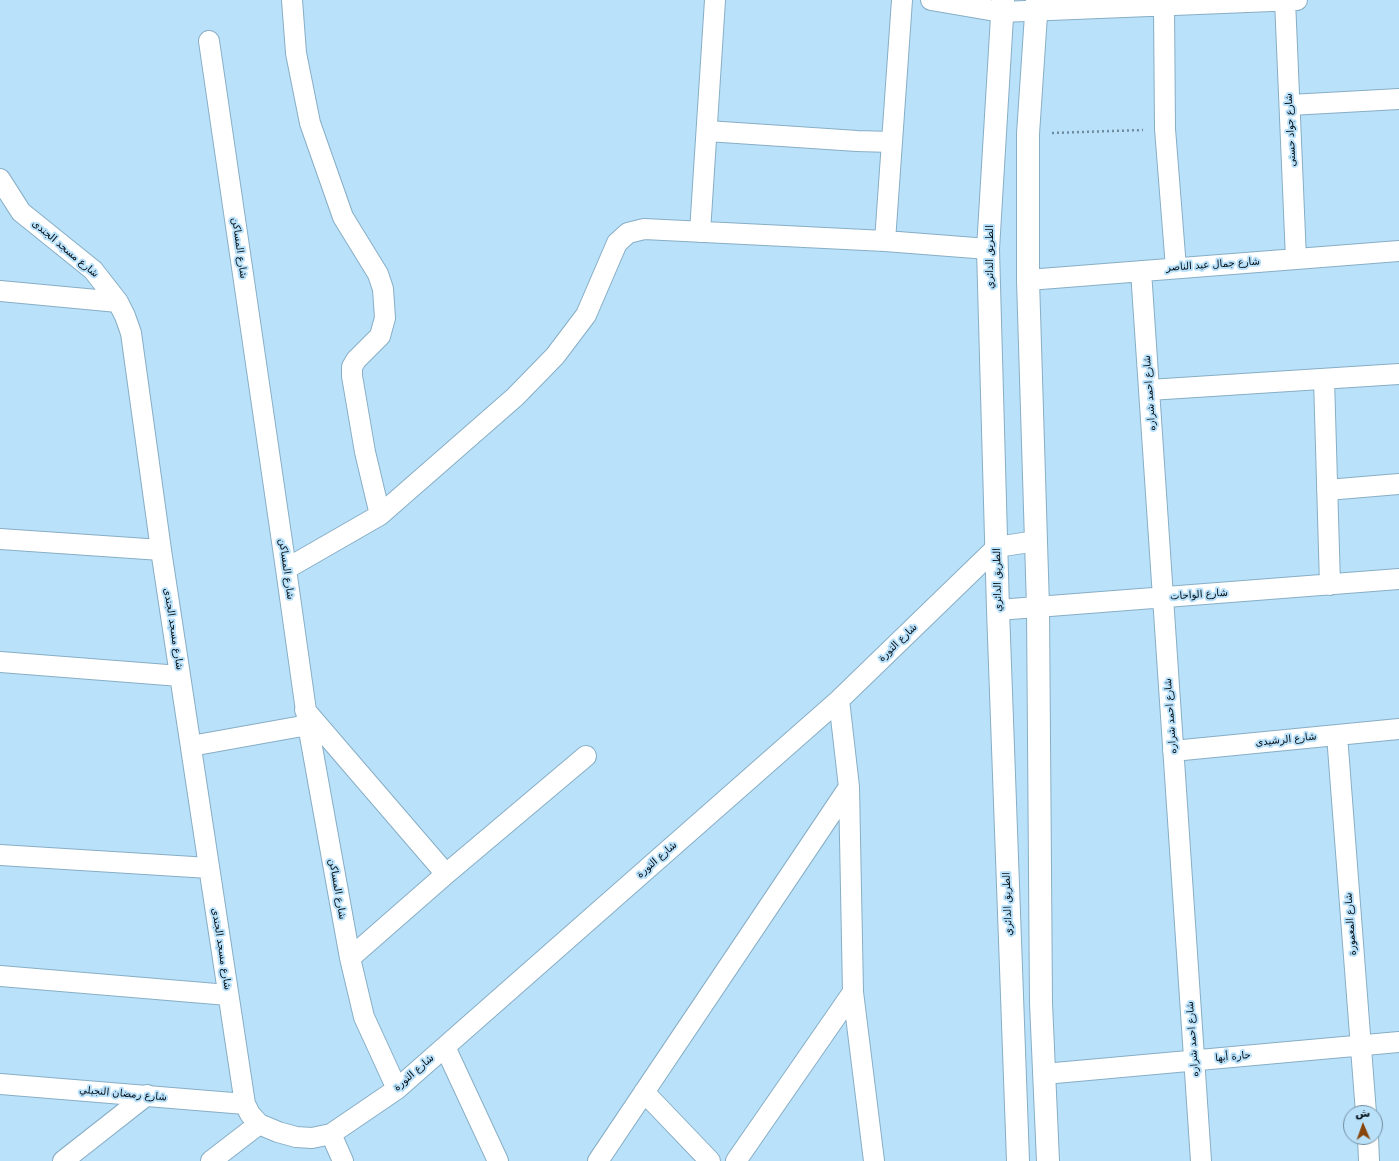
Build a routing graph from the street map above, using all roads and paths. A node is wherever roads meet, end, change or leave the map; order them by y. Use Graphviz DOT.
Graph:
graph roads {
  1 [pos="292,0"];
  2 [pos="715,0"];
  3 [pos="902,0"];
  4 [pos="932,0"];
  5 [pos="1297,0"];
  6 [pos="1272,1"];
  7 [pos="1036,5"];
  8 [pos="1002,6"];
  9 [pos="1164,6"];
  10 [pos="209,41"];
  11 [pos="1399,99"];
  12 [pos="1290,105"];
  13 [pos="1165,129"];
  14 [pos="707,131"];
  15 [pos="1028,134"];
  16 [pos="892,142"];
  17 [pos="0,179"];
  18 [pos="700,232"];
  19 [pos="885,241"];
  20 [pos="988,249"];
  21 [pos="1399,251"];
  22 [pos="1296,259"];
  23 [pos="1176,268"];
  24 [pos="1141,271"];
  25 [pos="1028,280"];
  26 [pos="0,291"];
  27 [pos="118,302"];
  28 [pos="1399,374"];
  29 [pos="1324,379"];
  30 [pos="1150,390"];
  31 [pos="1399,484"];
  32 [pos="1327,490"];
  33 [pos="380,515"];
  34 [pos="0,540"];
  35 [pos="1036,541"];
  36 [pos="997,547"];
  37 [pos="161,550"];
  38 [pos="286,569"];
  39 [pos="1399,579"];
  40 [pos="1330,584"];
  41 [pos="1163,597"];
  42 [pos="1038,607"];
  43 [pos="998,610"];
  44 [pos="0,662"];
  45 [pos="180,676"];
  46 [pos="839,700"];
  47 [pos="306,718"];
  48 [pos="1399,729"];
  49 [pos="1337,735"];
  50 [pos="191,746"];
  51 [pos="1174,751"];
  52 [pos="586,756"];
  53 [pos="849,787"];
  54 [pos="0,855"];
  55 [pos="209,868"];
  56 [pos="446,874"];
  57 [pos="350,958"];
  58 [pos="0,976"];
  59 [pos="853,992"];
  60 [pos="228,995"];
  61 [pos="1012,1003"];
  62 [pos="1041,1003"];
  63 [pos="1399,1042"];
  64 [pos="1361,1046"];
  65 [pos="445,1047"];
  66 [pos="1194,1060"];
  67 [pos="1044,1074"];
  68 [pos="0,1084"];
  69 [pos="397,1089"];
  70 [pos="644,1092"];
  71 [pos="147,1095"];
  72 [pos="245,1104"];
  73 [pos="1365,1105"];
  74 [pos="259,1124"];
  75 [pos="331,1134"];
  76 [pos="1368,1145"];
  77 [pos="63,1161"];
  78 [pos="211,1161"];
  79 [pos="343,1161"];
  80 [pos="498,1161"];
  81 [pos="598,1161"];
  82 [pos="710,1161"];
  83 [pos="736,1161"];
  84 [pos="874,1161"];
  85 [pos="1018,1161"];
  86 [pos="1048,1161"];
  87 [pos="1201,1161"];
  88 [pos="1369,1161"];
  1 -- 33 [label="street"];
  2 -- 14 [label="street"];
  3 -- 16 [label="street"];
  4 -- 8 [label="street"];
  5 -- 6 [label="street"];
  6 -- 9 [label="street"];
  6 -- 12 [label="street, شارع جواد حسنى"];
  7 -- 8 [label="street"];
  7 -- 9 [label="street"];
  7 -- 15 [label="street"];
  8 -- 20 [label="street, الطريق الدائري"];
  9 -- 13 [label="street"];
  10 -- 38 [label="street, شارع المساكن"];
  11 -- 12 [label="street"];
  12 -- 22 [label="street, شارع جواد حسنى"];
  13 -- 15 [label="path"];
  13 -- 23 [label="street"];
  14 -- 16 [label="street"];
  14 -- 18 [label="street"];
  15 -- 25 [label="street"];
  16 -- 19 [label="street"];
  17 -- 27 [label="street, شارع مسجد الجندى"];
  18 -- 19 [label="street"];
  18 -- 33 [label="street"];
  19 -- 20 [label="street"];
  20 -- 36 [label="street, الطريق الدائري"];
  21 -- 22 [label="street, شارع جمال عبد الناصر"];
  22 -- 23 [label="street, شارع جمال عبد الناصر"];
  23 -- 24 [label="street, شارع جمال عبد الناصر"];
  24 -- 25 [label="street, شارع جمال عبد الناصر"];
  24 -- 30 [label="street, شارع احمد شراره"];
  25 -- 35 [label="street"];
  26 -- 27 [label="street"];
  27 -- 37 [label="street, شارع مسجد الجندى"];
  28 -- 29 [label="street"];
  29 -- 30 [label="street"];
  29 -- 32 [label="street"];
  30 -- 41 [label="street, شارع احمد شراره"];
  31 -- 32 [label="street"];
  32 -- 40 [label="street"];
  33 -- 38 [label="street"];
  34 -- 37 [label="street"];
  35 -- 36 [label="street"];
  35 -- 42 [label="street"];
  36 -- 43 [label="street, الطريق الدائري"];
  36 -- 46 [label="street, شارع الثورة"];
  37 -- 45 [label="street, شارع مسجد الجندى"];
  38 -- 47 [label="street, شارع المساكن"];
  39 -- 40 [label="street, شارع الواحات"];
  40 -- 41 [label="street, شارع الواحات"];
  41 -- 42 [label="street, شارع الواحات"];
  41 -- 51 [label="street, شارع احمد شراره"];
  42 -- 43 [label="street, شارع الواحات"];
  42 -- 62 [label="street"];
  43 -- 61 [label="street, الطريق الدائري"];
  44 -- 45 [label="street"];
  45 -- 50 [label="street, شارع مسجد الجندى"];
  46 -- 53 [label="street"];
  46 -- 65 [label="street, شارع الثورة"];
  47 -- 50 [label="street"];
  47 -- 56 [label="street"];
  47 -- 57 [label="street, شارع المساكن"];
  48 -- 49 [label="street, شارع الرشيدى"];
  49 -- 51 [label="street, شارع الرشيدى"];
  49 -- 64 [label="street, شارع المعمورة"];
  50 -- 55 [label="street, شارع مسجد الجندى"];
  51 -- 66 [label="street, شارع احمد شراره"];
  52 -- 56 [label="street"];
  53 -- 59 [label="street"];
  53 -- 70 [label="street"];
  54 -- 55 [label="street"];
  55 -- 60 [label="street, شارع مسجد الجندى"];
  56 -- 57 [label="street"];
  57 -- 69 [label="street, شارع المساكن"];
  58 -- 60 [label="street"];
  59 -- 83 [label="street"];
  59 -- 84 [label="street"];
  60 -- 72 [label="street, شارع مسجد الجندى"];
  61 -- 62 [label="street"];
  61 -- 85 [label="street, الطريق الدائري"];
  62 -- 67 [label="street"];
  63 -- 64 [label="street, حارة أبها"];
  64 -- 66 [label="street, حارة أبها"];
  64 -- 73 [label="street, شارع المعمورة"];
  65 -- 69 [label="street, شارع الثورة"];
  65 -- 80 [label="street"];
  66 -- 67 [label="street, حارة أبها"];
  66 -- 87 [label="street, شارع احمد شراره"];
  67 -- 86 [label="street"];
  68 -- 71 [label="street, شارع رمضان النجيلي"];
  69 -- 75 [label="street, شارع الثورة"];
  70 -- 81 [label="street"];
  70 -- 82 [label="street"];
  71 -- 72 [label="street, شارع رمضان النجيلي"];
  71 -- 77 [label="street"];
  72 -- 74 [label="street, شارع مسجد الجندى"];
  74 -- 75 [label="street, شارع الثورة"];
  74 -- 78 [label="street"];
  75 -- 79 [label="street"];
  76 -- 88 [label="street"];
}
